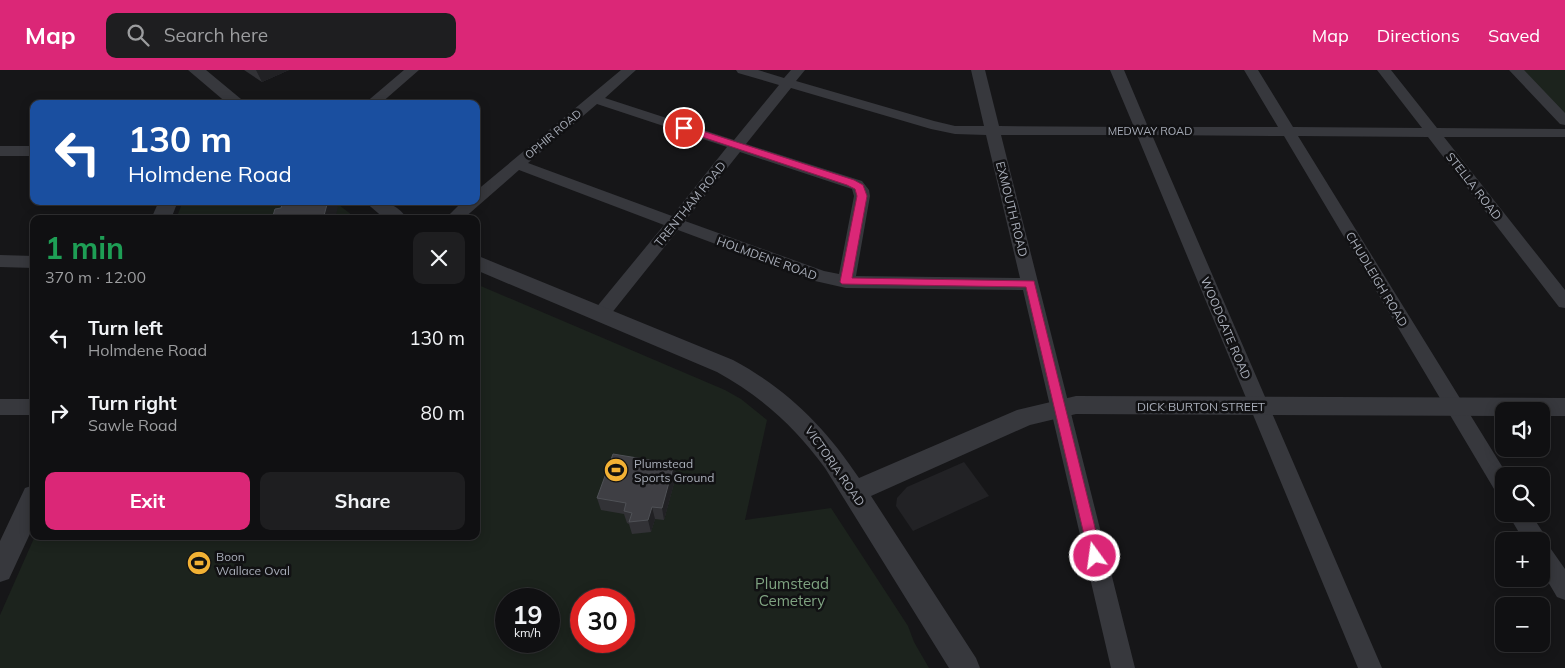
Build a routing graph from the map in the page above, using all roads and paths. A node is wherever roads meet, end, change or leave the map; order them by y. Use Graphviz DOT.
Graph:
graph roads {
  1 [pos="196,70"];
  2 [pos="412,70"];
  3 [pos="629,70"];
  4 [pos="743,70"];
  5 [pos="798,70"];
  6 [pos="978,70"];
  7 [pos="1117,70"];
  8 [pos="1251,70"];
  9 [pos="1384,70"];
  10 [pos="1516,70"];
  11 [pos="787,84"];
  12 [pos="215,96"];
  13 [pos="595,99"];
  14 [pos="228,100"];
  15 [pos="376,100"];
  16 [pos="1565,121"];
  17 [pos="992,130"];
  18 [pos="1143,131"];
  19 [pos="1288,132"];
  20 [pos="1432,132"];
  21 [pos="1565,133"];
  22 [pos="738,146"];
  23 [pos="0,151"];
  24 [pos="30,151"];
  25 [pos="517,164"];
  26 [pos="480,196"];
  27 [pos="379,205"];
  28 [pos="469,205"];
  29 [pos="392,215"];
  30 [pos="457,215"];
  31 [pos="673,224"];
  32 [pos="0,261"];
  33 [pos="30,262"];
  34 [pos="480,264"];
  35 [pos="846,282"];
  36 [pos="1030,284"];
  37 [pos="1565,302"];
  38 [pos="601,314"];
  39 [pos="1258,406"];
  40 [pos="1454,406"];
  41 [pos="0,407"];
  42 [pos="30,407"];
  43 [pos="1565,407"];
  44 [pos="1059,408"];
  45 [pos="1495,473"];
  46 [pos="854,492"];
  47 [pos="30,505"];
  48 [pos="1550,565"];
  49 [pos="0,570"];
  50 [pos="1565,589"];
  51 [pos="966,668"];
  52 [pos="1122,668"];
  53 [pos="1370,668"];
  1 -- 12 [label="street"];
  2 -- 15 [label="street"];
  3 -- 13 [label="street, OPHIR ROAD"];
  4 -- 11 [label="street, MEDWAY ROAD"];
  5 -- 11 [label="street, TRENTHAM ROAD"];
  6 -- 17 [label="street, EXMOUTH ROAD"];
  7 -- 18 [label="street, WOODGATE ROAD"];
  8 -- 19 [label="street, CHUDLEIGH ROAD"];
  9 -- 20 [label="street, STELLA ROAD"];
  10 -- 16 [label="street"];
  11 -- 17 [label="street, MEDWAY ROAD"];
  11 -- 22 [label="street, TRENTHAM ROAD"];
  12 -- 14 [label="street"];
  13 -- 22 [label="street"];
  13 -- 25 [label="street, OPHIR ROAD"];
  17 -- 18 [label="street, MEDWAY ROAD"];
  17 -- 36 [label="street, EXMOUTH ROAD"];
  18 -- 19 [label="street, MEDWAY ROAD"];
  18 -- 39 [label="street, WOODGATE ROAD"];
  19 -- 20 [label="street, MEDWAY ROAD"];
  19 -- 40 [label="street, CHUDLEIGH ROAD"];
  20 -- 21 [label="street, MEDWAY ROAD"];
  20 -- 37 [label="street, STELLA ROAD"];
  22 -- 31 [label="street, TRENTHAM ROAD"];
  22 -- 35 [label="street"];
  23 -- 24 [label="street"];
  25 -- 26 [label="street, OPHIR ROAD"];
  25 -- 31 [label="street, HOLMDENE ROAD"];
  27 -- 29 [label="street"];
  28 -- 30 [label="street"];
  31 -- 35 [label="street, HOLMDENE ROAD"];
  31 -- 38 [label="street, TRENTHAM ROAD"];
  32 -- 33 [label="street"];
  34 -- 38 [label="street, VICTORIA ROAD"];
  35 -- 36 [label="street, HOLMDENE ROAD"];
  36 -- 44 [label="street, EXMOUTH ROAD"];
  38 -- 46 [label="street, VICTORIA ROAD"];
  39 -- 40 [label="street, DICK BURTON STREET"];
  39 -- 44 [label="street, DICK BURTON STREET"];
  39 -- 53 [label="street, WOODGATE ROAD"];
  40 -- 43 [label="street, DICK BURTON STREET"];
  40 -- 45 [label="street, CHUDLEIGH ROAD"];
  41 -- 42 [label="street"];
  44 -- 46 [label="street, DICK BURTON STREET"];
  44 -- 52 [label="street, EXMOUTH ROAD"];
  46 -- 51 [label="street, VICTORIA ROAD"];
  47 -- 49 [label="street"];
  48 -- 50 [label="street"];
}
